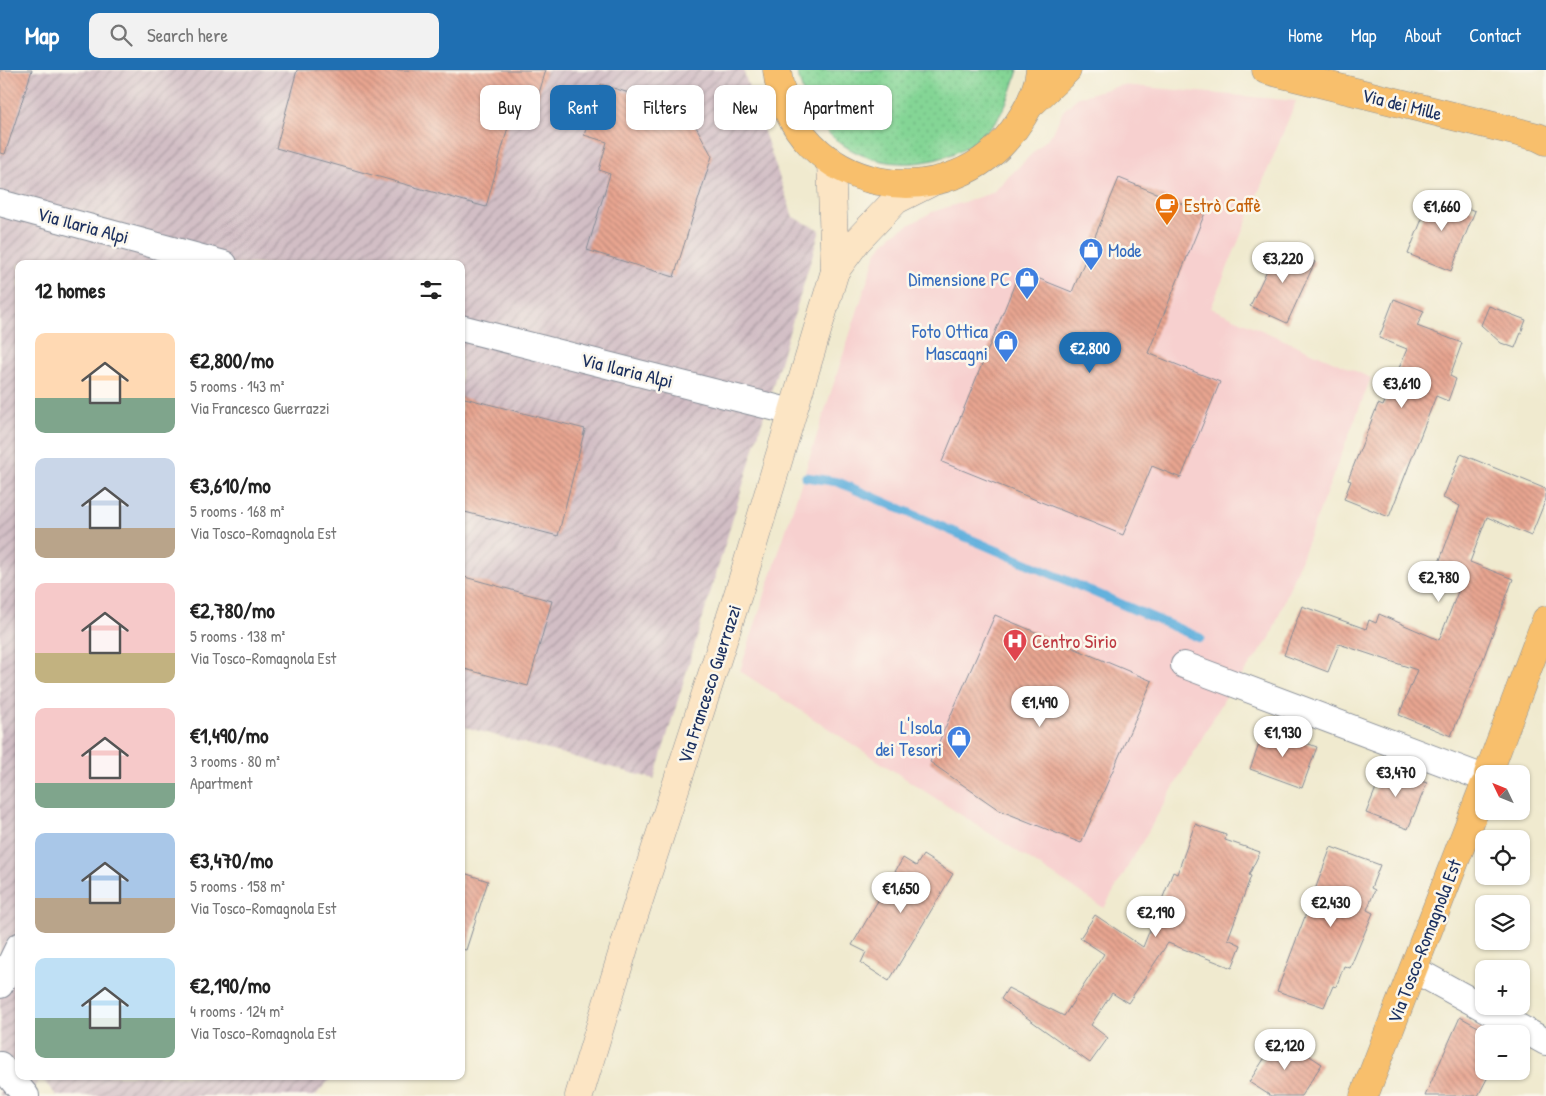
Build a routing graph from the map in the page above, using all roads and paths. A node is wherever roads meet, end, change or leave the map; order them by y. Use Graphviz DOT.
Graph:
graph roads {
  1 [pos="776,70"];
  2 [pos="1040,70"];
  3 [pos="1067,70"];
  4 [pos="1266,70"];
  5 [pos="1031,104"];
  6 [pos="1543,138"];
  7 [pos="831,161"];
  8 [pos="930,183"];
  9 [pos="0,203"];
  10 [pos="209,260"];
  11 [pos="835,271"];
  12 [pos="465,329"];
  13 [pos="792,412"];
  14 [pos="1546,620"];
  15 [pos="1184,664"];
  16 [pos="1491,765"];
  17 [pos="1475,775"];
  18 [pos="1475,809"];
  19 [pos="15,954"];
  20 [pos="1413,969"];
  21 [pos="0,985"];
  22 [pos="1546,1042"];
  23 [pos="0,1065"];
  24 [pos="26,1096"];
  25 [pos="579,1096"];
  26 [pos="1364,1096"];
  1 -- 7 [label="main road"];
  2 -- 5 [label="main road"];
  3 -- 5 [label="main road"];
  4 -- 6 [label="main road, Via dei Mille"];
  5 -- 8 [label="main road"];
  7 -- 8 [label="main road"];
  7 -- 11 [label="main road, Via Francesco Guerrazzi"];
  8 -- 11 [label="main road, Via Francesco Guerrazzi"];
  9 -- 10 [label="street, Via Ilaria Alpi"];
  11 -- 13 [label="main road, Via Francesco Guerrazzi"];
  12 -- 13 [label="street, Via Ilaria Alpi"];
  13 -- 25 [label="main road, Via Francesco Guerrazzi"];
  14 -- 16 [label="main road"];
  15 -- 17 [label="street"];
  18 -- 20 [label="main road, Via Tosco-Romagnola Est"];
  19 -- 21 [label="street"];
  20 -- 22 [label="street"];
  20 -- 26 [label="main road, Via Tosco-Romagnola Est"];
  23 -- 24 [label="street"];
}
